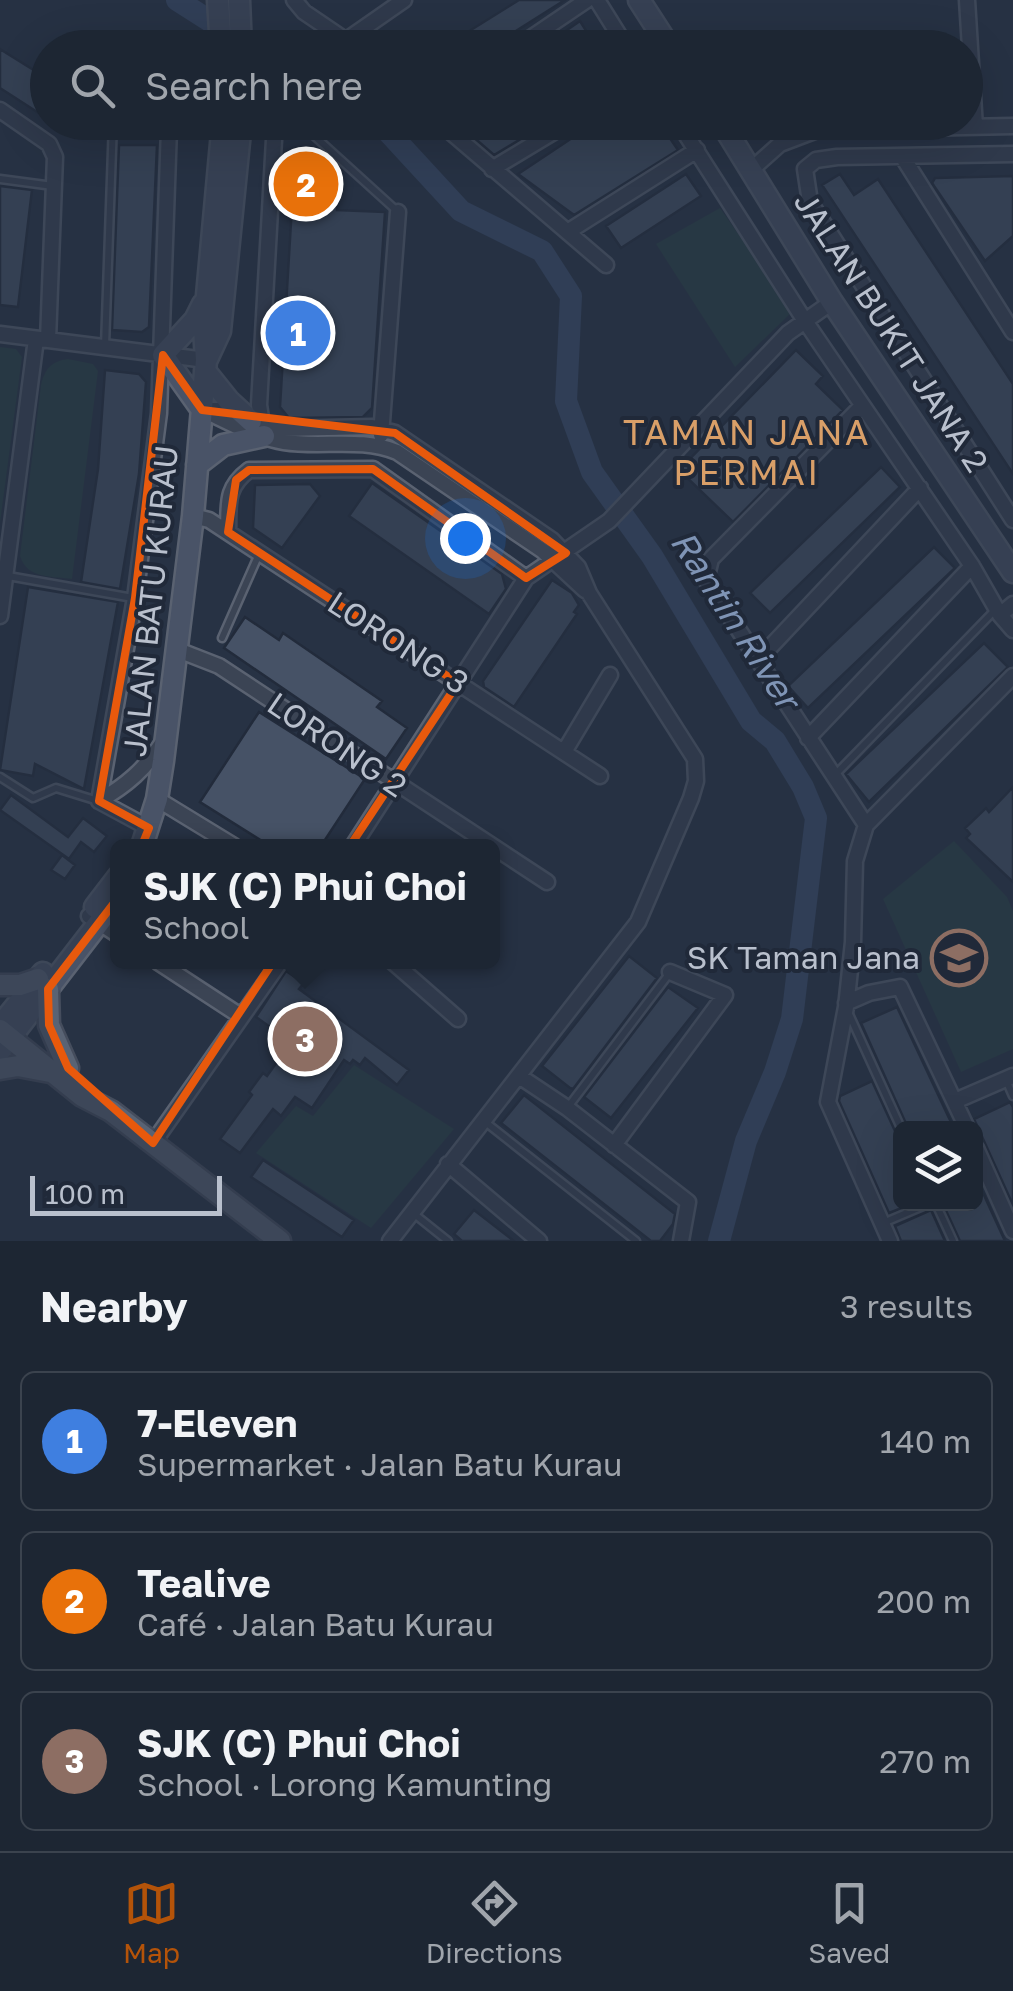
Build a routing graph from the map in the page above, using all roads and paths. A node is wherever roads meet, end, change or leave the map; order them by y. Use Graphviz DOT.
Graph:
graph roads {
  1 [pos="294,0"];
  2 [pos="404,0"];
  3 [pos="587,0"];
  4 [pos="597,0"];
  5 [pos="639,0"];
  6 [pos="968,0"];
  7 [pos="229,3"];
  8 [pos="225,30"];
  9 [pos="236,30"];
  10 [pos="332,30"];
  11 [pos="368,30"];
  12 [pos="543,30"];
  13 [pos="616,30"];
  14 [pos="658,30"];
  15 [pos="970,30"];
  16 [pos="0,110"];
  17 [pos="1013,126"];
  18 [pos="983,127"];
  19 [pos="30,131"];
  20 [pos="43,140"];
  21 [pos="112,140"];
  22 [pos="168,140"];
  23 [pos="221,140"];
  24 [pos="240,140"];
  25 [pos="274,140"];
  26 [pos="319,140"];
  27 [pos="459,140"];
  28 [pos="540,140"];
  29 [pos="690,140"];
  30 [pos="732,140"];
  31 [pos="791,140"];
  32 [pos="697,150"];
  33 [pos="1013,154"];
  34 [pos="902,156"];
  35 [pos="492,169"];
  36 [pos="752,169"];
  37 [pos="0,179"];
  38 [pos="54,186"];
  39 [pos="398,212"];
  40 [pos="569,231"];
  41 [pos="606,265"];
  42 [pos="208,292"];
  43 [pos="832,302"];
  44 [pos="805,321"];
  45 [pos="1013,332"];
  46 [pos="0,334"];
  47 [pos="42,339"];
  48 [pos="104,348"];
  49 [pos="163,355"];
  50 [pos="205,366"];
  51 [pos="862,406"];
  52 [pos="202,410"];
  53 [pos="259,427"];
  54 [pos="382,429"];
  55 [pos="380,446"];
  56 [pos="197,465"];
  57 [pos="920,488"];
  58 [pos="193,516"];
  59 [pos="1013,520"];
  60 [pos="228,532"];
  61 [pos="259,553"];
  62 [pos="560,557"];
  63 [pos="972,566"];
  64 [pos="1013,572"];
  65 [pos="6,576"];
  66 [pos="526,578"];
  67 [pos="134,598"];
  68 [pos="1013,604"];
  69 [pos="998,612"];
  70 [pos="0,616"];
  71 [pos="1013,630"];
  72 [pos="222,638"];
  73 [pos="178,650"];
  74 [pos="759,659"];
  75 [pos="610,675"];
  76 [pos="1013,676"];
  77 [pos="458,683"];
  78 [pos="166,736"];
  79 [pos="808,738"];
  80 [pos="564,752"];
  81 [pos="600,776"];
  82 [pos="833,776"];
  83 [pos="0,777"];
  84 [pos="392,782"];
  85 [pos="157,799"];
  86 [pos="99,802"];
  87 [pos="866,825"];
  88 [pos="146,837"];
  89 [pos="223,839"];
  90 [pos="357,839"];
  91 [pos="480,839"];
  92 [pos="500,852"];
  93 [pos="547,882"];
  94 [pos="110,891"];
  95 [pos="110,905"];
  96 [pos="94,919"];
  97 [pos="110,930"];
  98 [pos="169,969"];
  99 [pos="274,969"];
  100 [pos="401,969"];
  101 [pos="670,972"];
  102 [pos="43,984"];
  103 [pos="0,985"];
  104 [pos="846,1005"];
  105 [pos="239,1015"];
  106 [pos="458,1019"];
  107 [pos="5,1029"];
  108 [pos="0,1069"];
  109 [pos="60,1070"];
  110 [pos="519,1076"];
  111 [pos="1009,1078"];
  112 [pos="1013,1096"];
  113 [pos="954,1101"];
  114 [pos="567,1108"];
  115 [pos="483,1120"];
  116 [pos="899,1121"];
  117 [pos="964,1121"];
  118 [pos="152,1143"];
  119 [pos="614,1145"];
  120 [pos="448,1164"];
  121 [pos="983,1181"];
  122 [pos="912,1211"];
  123 [pos="939,1211"];
  124 [pos="412,1212"];
  125 [pos="882,1224"];
  126 [pos="1013,1231"];
  127 [pos="280,1241"];
  128 [pos="390,1241"];
  129 [pos="448,1241"];
  130 [pos="538,1241"];
  131 [pos="636,1241"];
  132 [pos="681,1241"];
  133 [pos="890,1241"];
  134 [pos="953,1241"];
  1 -- 10 [label="street"];
  2 -- 11 [label="street"];
  3 -- 12 [label="street"];
  4 -- 13 [label="street"];
  5 -- 14 [label="main road"];
  6 -- 15 [label="street"];
  7 -- 8 [label="main road"];
  7 -- 9 [label="main road"];
  16 -- 19 [label="street"];
  17 -- 18 [label="street"];
  20 -- 38 [label="street"];
  21 -- 48 [label="lane"];
  22 -- 49 [label="street"];
  23 -- 42 [label="main road, JALAN BATU KURAU"];
  24 -- 50 [label="main road, JALAN BATU KURAU"];
  25 -- 53 [label="street"];
  26 -- 39 [label="lane"];
  27 -- 35 [label="street"];
  28 -- 35 [label="street"];
  29 -- 32 [label="street"];
  30 -- 36 [label="main road, JALAN BUKIT JANA 2"];
  31 -- 36 [label="street"];
  32 -- 40 [label="street"];
  32 -- 44 [label="street"];
  33 -- 34 [label="street"];
  34 -- 45 [label="street"];
  34 -- 59 [label="street"];
  35 -- 40 [label="street"];
  36 -- 43 [label="main road, JALAN BUKIT JANA 2"];
  37 -- 38 [label="lane"];
  38 -- 47 [label="street"];
  39 -- 54 [label="street"];
  40 -- 41 [label="street"];
  42 -- 49 [label="main road"];
  42 -- 50 [label="main road, JALAN BATU KURAU"];
  43 -- 44 [label="street"];
  43 -- 64 [label="main road, JALAN BUKIT JANA 2"];
  44 -- 51 [label="street"];
  44 -- 62 [label="street"];
  46 -- 47 [label="street"];
  47 -- 48 [label="street"];
  47 -- 65 [label="street"];
  48 -- 49 [label="street"];
  49 -- 50 [label="street"];
  49 -- 52 [label="main road"];
  49 -- 67 [label="street"];
  50 -- 52 [label="main road, JALAN BATU KURAU"];
  50 -- 53 [label="main road"];
  51 -- 57 [label="street"];
  51 -- 74 [label="street"];
  52 -- 53 [label="street"];
  52 -- 56 [label="main road, JALAN BATU KURAU"];
  53 -- 54 [label="street"];
  53 -- 55 [label="street"];
  53 -- 56 [label="main road"];
  54 -- 55 [label="street"];
  54 -- 62 [label="street"];
  55 -- 62 [label="street"];
  56 -- 58 [label="main road, JALAN BATU KURAU"];
  57 -- 63 [label="street"];
  57 -- 74 [label="street"];
  58 -- 60 [label="street, LORONG 3"];
  58 -- 73 [label="main road, JALAN BATU KURAU"];
  60 -- 61 [label="street, LORONG 3"];
  60 -- 66 [label="street"];
  61 -- 72 [label="lane"];
  61 -- 77 [label="street, LORONG 3"];
  62 -- 66 [label="street"];
  62 -- 110 [label="street"];
  63 -- 69 [label="street"];
  63 -- 79 [label="street"];
  65 -- 67 [label="lane"];
  65 -- 70 [label="street"];
  66 -- 77 [label="street"];
  67 -- 86 [label="street"];
  68 -- 69 [label="street"];
  69 -- 71 [label="street"];
  69 -- 82 [label="lane"];
  73 -- 78 [label="main road, JALAN BATU KURAU"];
  73 -- 84 [label="street, LORONG 2"];
  74 -- 79 [label="street"];
  75 -- 80 [label="street"];
  76 -- 87 [label="street"];
  77 -- 80 [label="street, LORONG 3"];
  77 -- 84 [label="street"];
  78 -- 85 [label="main road, JALAN BATU KURAU"];
  78 -- 86 [label="street"];
  79 -- 82 [label="street"];
  80 -- 81 [label="street, LORONG 3"];
  82 -- 87 [label="street"];
  83 -- 86 [label="lane"];
  84 -- 90 [label="street"];
  84 -- 91 [label="street, LORONG 2"];
  85 -- 88 [label="main road, JALAN BATU KURAU"];
  85 -- 89 [label="street"];
  86 -- 88 [label="street"];
  87 -- 104 [label="street"];
  92 -- 93 [label="street, LORONG 2"];
  94 -- 96 [label="main road"];
  95 -- 96 [label="main road"];
  96 -- 97 [label="street"];
  96 -- 102 [label="main road"];
  98 -- 105 [label="street"];
  99 -- 105 [label="street"];
  100 -- 106 [label="street"];
  101 -- 114 [label="lane"];
  101 -- 119 [label="street"];
  102 -- 103 [label="main road"];
  102 -- 107 [label="main road"];
  102 -- 109 [label="main road"];
  104 -- 113 [label="street"];
  104 -- 116 [label="lane"];
  104 -- 125 [label="street"];
  105 -- 118 [label="street"];
  107 -- 109 [label="main road"];
  108 -- 109 [label="main road"];
  109 -- 118 [label="main road"];
  110 -- 114 [label="street"];
  110 -- 115 [label="street"];
  111 -- 112 [label="lane"];
  111 -- 113 [label="street"];
  113 -- 117 [label="street"];
  114 -- 119 [label="street"];
  115 -- 120 [label="street"];
  115 -- 131 [label="lane"];
  118 -- 127 [label="main road"];
  119 -- 132 [label="street"];
  120 -- 124 [label="street"];
  120 -- 130 [label="street"];
  121 -- 126 [label="street"];
  122 -- 125 [label="lane"];
  123 -- 134 [label="lane"];
  124 -- 128 [label="street"];
  124 -- 129 [label="lane"];
  125 -- 133 [label="street"];
}
